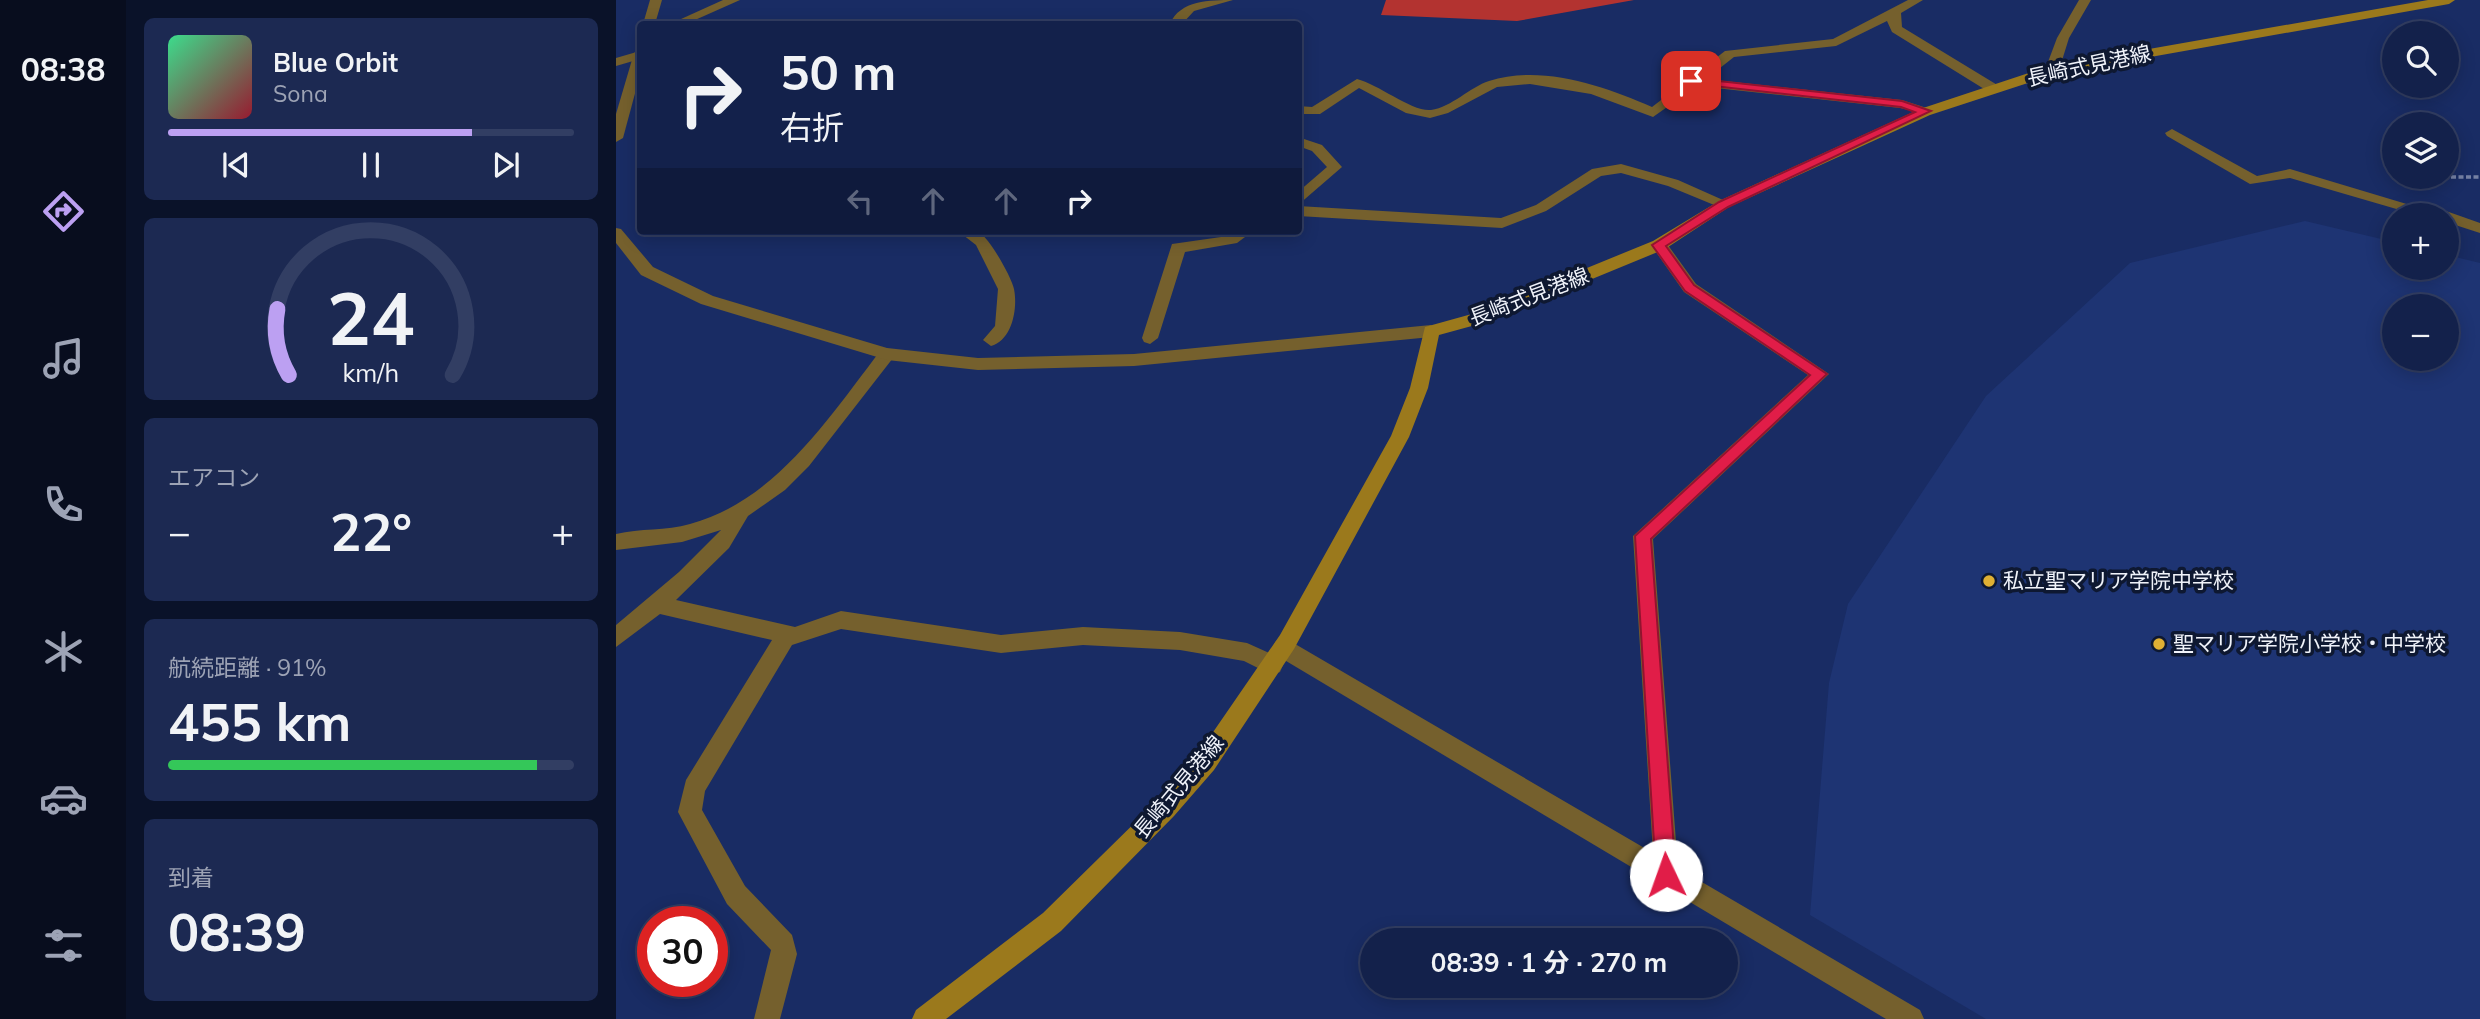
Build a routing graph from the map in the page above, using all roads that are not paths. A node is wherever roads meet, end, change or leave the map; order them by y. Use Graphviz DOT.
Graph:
graph roads {
  1 [pos="656,0"];
  2 [pos="734,0"];
  3 [pos="1227,0"];
  4 [pos="1917,0"];
  5 [pos="2085,0"];
  6 [pos="2443,0"];
  7 [pos="1895,12"];
  8 [pos="650,21"];
  9 [pos="683,21"];
  10 [pos="1176,21"];
  11 [pos="637,55"];
  12 [pos="616,62"];
  13 [pos="637,64"];
  14 [pos="2052,70"];
  15 [pos="1691,81"];
  16 [pos="1994,89"];
  17 [pos="1302,110"];
  18 [pos="1925,111"];
  19 [pos="2172,133"];
  20 [pos="616,138"];
  21 [pos="1302,142"];
  22 [pos="1302,196"];
  23 [pos="2392,203"];
  24 [pos="1724,204"];
  25 [pos="1302,211"];
  26 [pos="2459,221"];
  27 [pos="2480,228"];
  28 [pos="616,233"];
  29 [pos="972,235"];
  30 [pos="1241,235"];
  31 [pos="1659,245"];
  32 [pos="1431,331"];
  33 [pos="1150,338"];
  34 [pos="991,340"];
  35 [pos="887,354"];
  36 [pos="740,513"];
  37 [pos="616,542"];
  38 [pos="656,604"];
  39 [pos="788,633"];
  40 [pos="616,638"];
  41 [pos="1277,657"];
  42 [pos="1666,875"];
  43 [pos="767,1019"];
  44 [pos="925,1019"];
  45 [pos="1911,1019"];
  1 -- 8 [label="street"];
  2 -- 9 [label="street"];
  3 -- 10 [label="street"];
  4 -- 7 [label="street"];
  5 -- 14 [label="street"];
  6 -- 14 [label="main road, 長崎式見港線"];
  7 -- 15 [label="street"];
  7 -- 16 [label="street"];
  11 -- 12 [label="street"];
  13 -- 20 [label="street"];
  14 -- 16 [label="main road, 長崎式見港線"];
  15 -- 17 [label="street"];
  15 -- 18 [label="street"];
  16 -- 18 [label="main road, 長崎式見港線"];
  18 -- 24 [label="main road, 長崎式見港線"];
  19 -- 23 [label="street"];
  21 -- 22 [label="street"];
  24 -- 25 [label="street"];
  24 -- 31 [label="main road, 長崎式見港線"];
  26 -- 27 [label="street"];
  28 -- 35 [label="street"];
  29 -- 34 [label="street"];
  30 -- 33 [label="street"];
  31 -- 32 [label="main road, 長崎式見港線"];
  31 -- 42 [label="street"];
  32 -- 35 [label="street"];
  32 -- 41 [label="main road, 長崎式見港線"];
  35 -- 36 [label="street"];
  36 -- 37 [label="street"];
  36 -- 38 [label="street"];
  38 -- 39 [label="street"];
  38 -- 40 [label="street"];
  39 -- 41 [label="street"];
  39 -- 43 [label="street"];
  41 -- 42 [label="street"];
  41 -- 44 [label="main road, 長崎式見港線"];
  42 -- 45 [label="street"];
}
